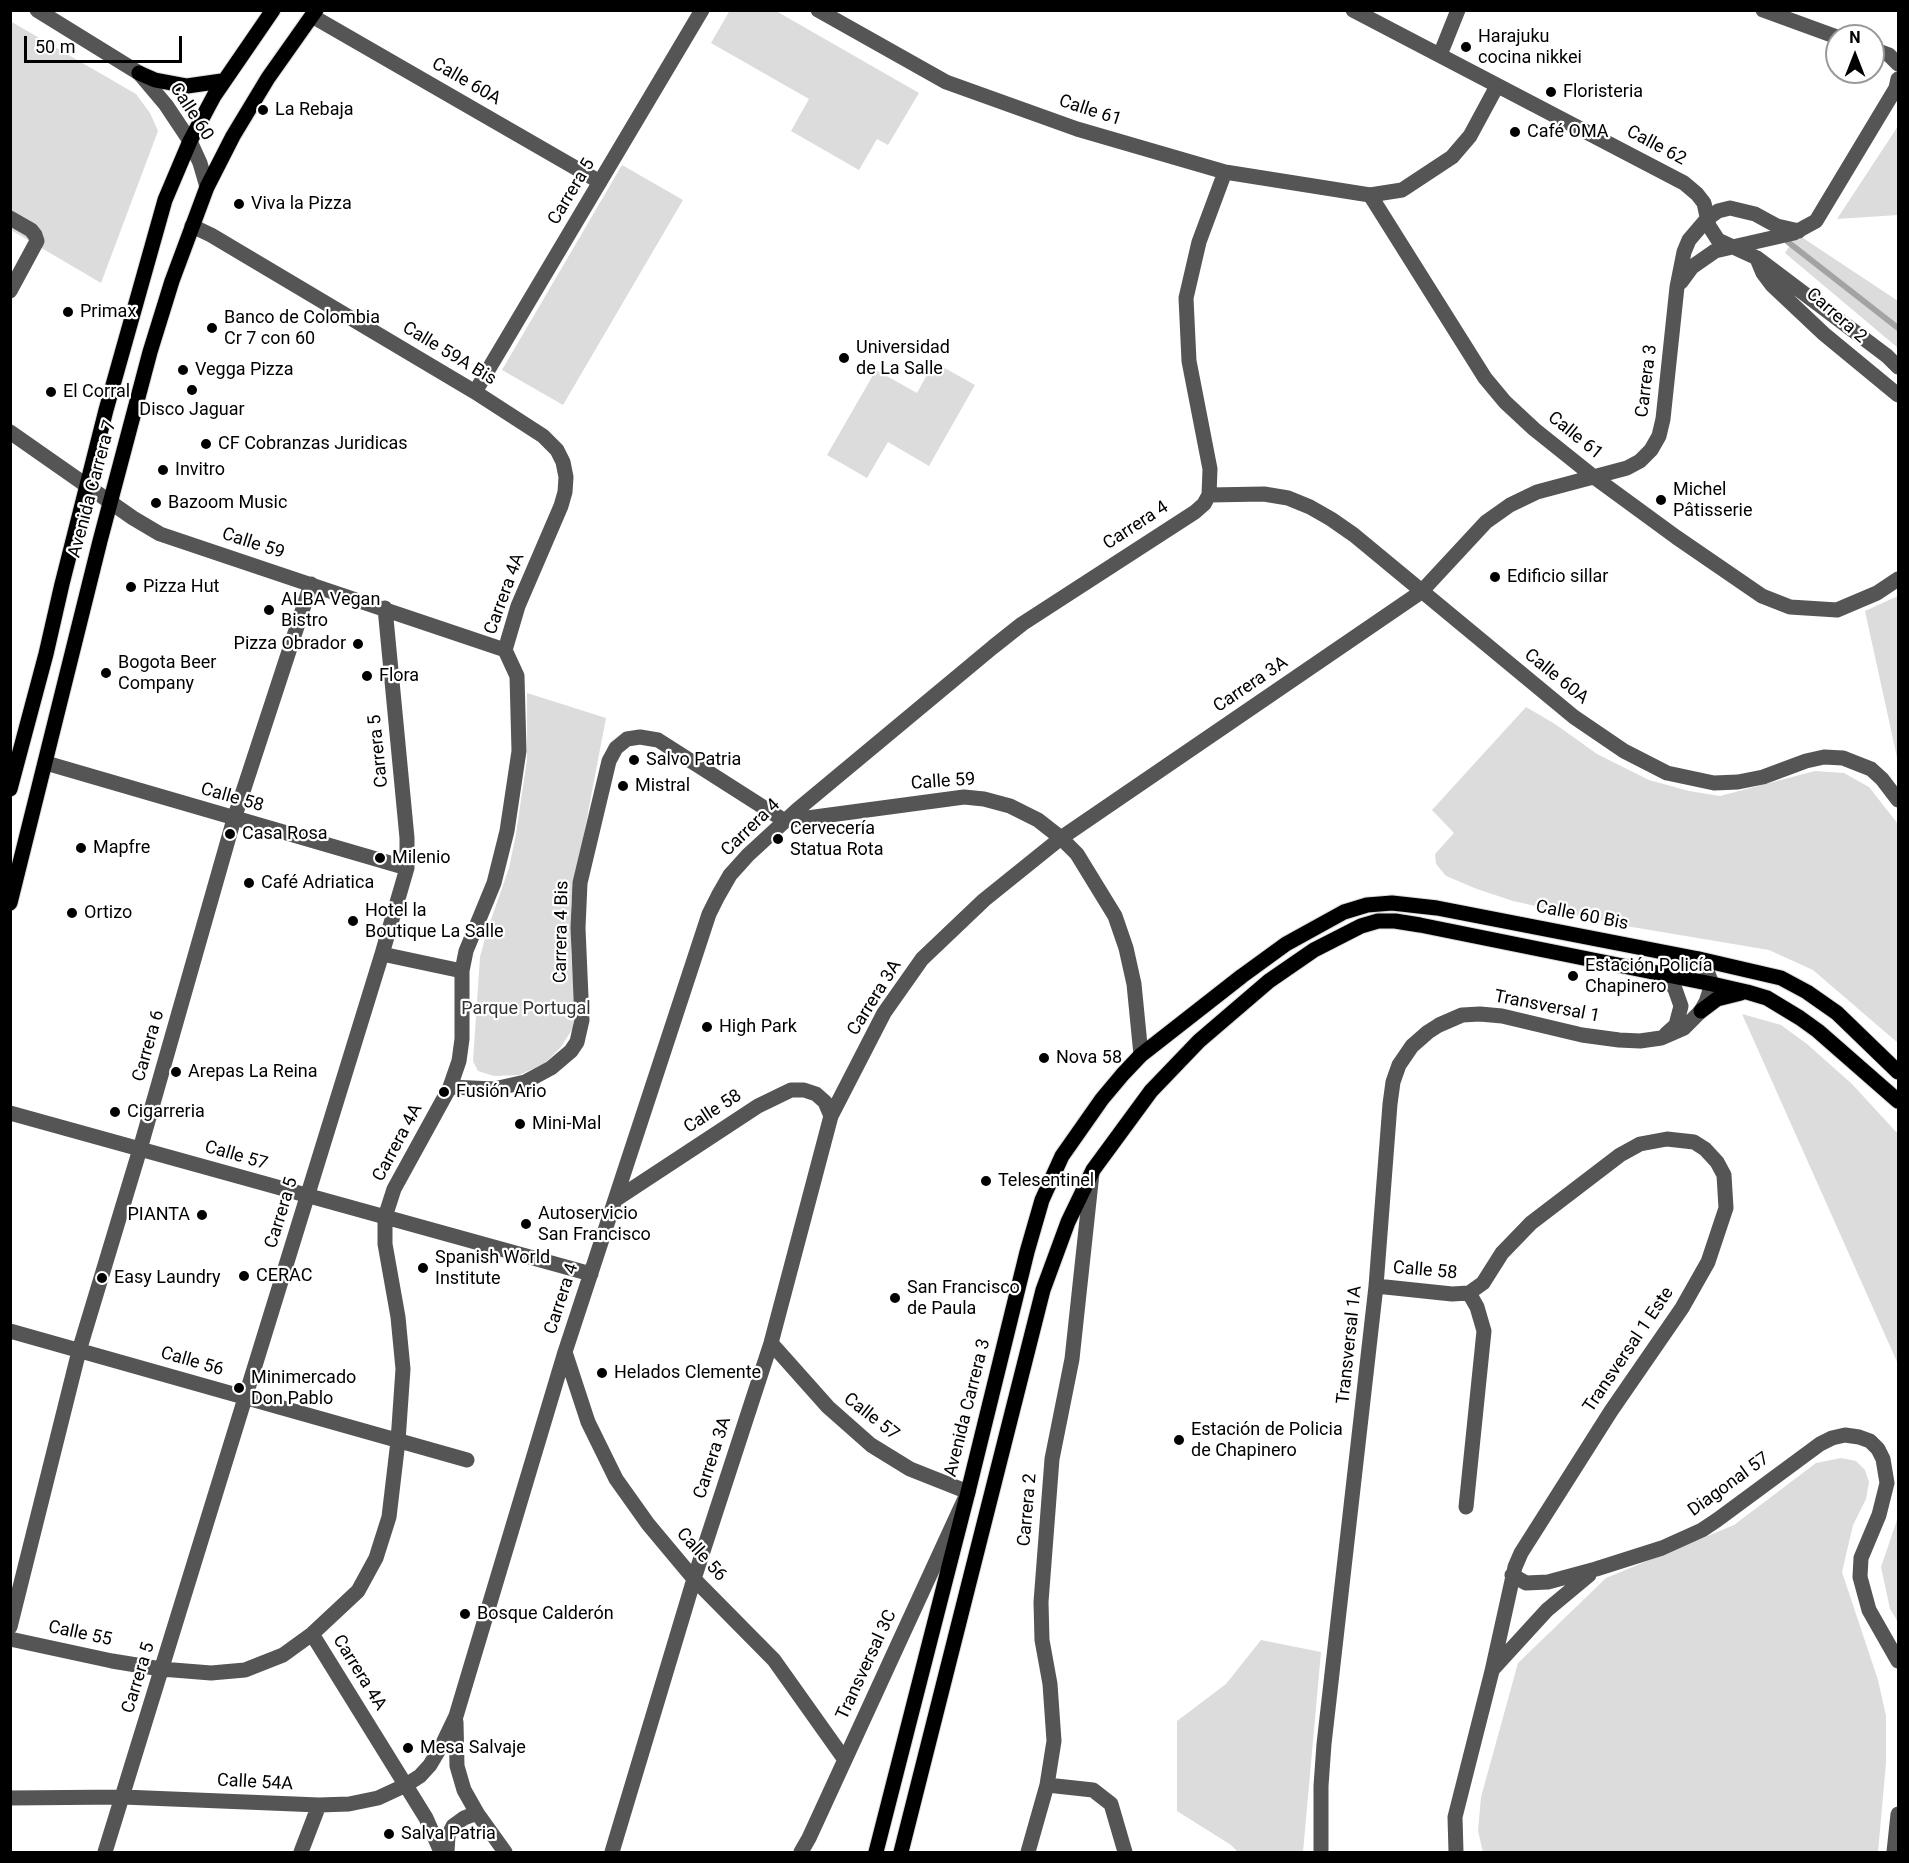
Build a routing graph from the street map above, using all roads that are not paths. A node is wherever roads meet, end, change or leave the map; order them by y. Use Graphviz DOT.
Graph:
graph roads {
  1 [pos="37,10"];
  2 [pos="273,10"];
  3 [pos="702,10"];
  4 [pos="818,10"];
  5 [pos="1353,10"];
  6 [pos="1458,10"];
  7 [pos="1763,10"];
  8 [pos="314,13"];
  9 [pos="1825,33"];
  10 [pos="1885,54"];
  11 [pos="1440,55"];
  12 [pos="1898,64"];
  13 [pos="138,73"];
  14 [pos="1899,79"];
  15 [pos="222,81"];
  16 [pos="1497,86"];
  17 [pos="190,141"];
  18 [pos="1225,172"];
  19 [pos="600,182"];
  20 [pos="207,187"];
  21 [pos="1370,195"];
  22 [pos="10,218"];
  23 [pos="1707,219"];
  24 [pos="192,226"];
  25 [pos="1799,231"];
  26 [pos="1731,248"];
  27 [pos="1757,258"];
  28 [pos="1677,287"];
  29 [pos="10,291"];
  30 [pos="1899,367"];
  31 [pos="475,392"];
  32 [pos="1899,395"];
  33 [pos="10,432"];
  34 [pos="557,450"];
  35 [pos="1594,477"];
  36 [pos="87,485"];
  37 [pos="1209,495"];
  38 [pos="110,503"];
  39 [pos="1899,579"];
  40 [pos="311,584"];
  41 [pos="1421,592"];
  42 [pos="385,608"];
  43 [pos="505,650"];
  44 [pos="46,763"];
  45 [pos="10,789"];
  46 [pos="1899,800"];
  47 [pos="234,819"];
  48 [pos="785,821"];
  49 [pos="1061,838"];
  50 [pos="407,868"];
  51 [pos="10,903"];
  52 [pos="382,954"];
  53 [pos="1699,958"];
  54 [pos="462,971"];
  55 [pos="1664,974"];
  56 [pos="1242,975"];
  57 [pos="1712,984"];
  58 [pos="1747,992"];
  59 [pos="1701,1011"];
  60 [pos="1428,1032"];
  61 [pos="1661,1038"];
  62 [pos="1141,1055"];
  63 [pos="1899,1072"];
  64 [pos="450,1087"];
  65 [pos="1899,1101"];
  66 [pos="10,1113"];
  67 [pos="831,1116"];
  68 [pos="140,1149"];
  69 [pos="1093,1170"];
  70 [pos="308,1196"];
  71 [pos="615,1200"];
  72 [pos="386,1217"];
  73 [pos="591,1274"];
  74 [pos="1376,1287"];
  75 [pos="1469,1293"];
  76 [pos="10,1331"];
  77 [pos="771,1343"];
  78 [pos="79,1351"];
  79 [pos="565,1352"];
  80 [pos="245,1398"];
  81 [pos="398,1441"];
  82 [pos="467,1460"];
  83 [pos="968,1492"];
  84 [pos="1466,1507"];
  85 [pos="1596,1569"];
  86 [pos="1512,1575"];
  87 [pos="694,1579"];
  88 [pos="10,1627"];
  89 [pos="312,1634"];
  90 [pos="10,1639"];
  91 [pos="1899,1661"];
  92 [pos="161,1669"];
  93 [pos="1492,1671"];
  94 [pos="456,1716"];
  95 [pos="845,1760"];
  96 [pos="406,1785"];
  97 [pos="1047,1785"];
  98 [pos="123,1797"];
  99 [pos="10,1798"];
  100 [pos="319,1805"];
  101 [pos="477,1814"];
  102 [pos="1899,1814"];
  103 [pos="105,1852"];
  104 [pos="301,1852"];
  105 [pos="441,1852"];
  106 [pos="447,1852"];
  107 [pos="505,1852"];
  108 [pos="612,1852"];
  109 [pos="801,1852"];
  110 [pos="876,1852"];
  111 [pos="901,1852"];
  112 [pos="1028,1852"];
  113 [pos="1125,1852"];
  114 [pos="1321,1852"];
  115 [pos="1456,1852"];
  116 [pos="1894,1852"];
  1 -- 13 [label="street, Calle 60"];
  2 -- 15 [label="main road, Avenida Carrera 7"];
  3 -- 19 [label="street, Carrera 5"];
  4 -- 18 [label="street, Calle 61"];
  5 -- 11 [label="street, Calle 62"];
  6 -- 11 [label="street"];
  7 -- 9 [label="street"];
  8 -- 19 [label="street, Calle 60A"];
  8 -- 20 [label="main road, Avenida Carrera 7"];
  10 -- 12 [label="street"];
  11 -- 16 [label="street, Calle 62"];
  13 -- 15 [label="main road"];
  13 -- 17 [label="street, Calle 60"];
  14 -- 25 [label="street"];
  15 -- 17 [label="main road, Avenida Carrera 7"];
  16 -- 21 [label="street, Calle 61"];
  16 -- 23 [label="street, Calle 62"];
  17 -- 20 [label="street, Calle 60"];
  17 -- 36 [label="main road, Avenida Carrera 7"];
  18 -- 21 [label="street, Calle 61"];
  18 -- 37 [label="street"];
  19 -- 31 [label="street, Carrera 5"];
  20 -- 24 [label="main road, Avenida Carrera 7"];
  21 -- 35 [label="street, Calle 61"];
  22 -- 29 [label="street"];
  23 -- 25 [label="street"];
  23 -- 26 [label="street, Calle 62"];
  23 -- 28 [label="street, Carrera 3"];
  24 -- 31 [label="street, Calle 59A Bis"];
  24 -- 38 [label="main road, Avenida Carrera 7"];
  25 -- 26 [label="street"];
  26 -- 27 [label="street, Calle 62"];
  26 -- 28 [label="street"];
  27 -- 30 [label="street, Calle 62"];
  27 -- 32 [label="street, Carrera 2"];
  28 -- 35 [label="street, Carrera 3"];
  31 -- 34 [label="street, Calle 59A Bis"];
  33 -- 36 [label="street, Calle 59"];
  34 -- 43 [label="street, Carrera 4A"];
  35 -- 39 [label="street, Calle 61"];
  35 -- 41 [label="street, Carrera 3A"];
  36 -- 38 [label="street, Calle 59"];
  36 -- 45 [label="main road, Avenida Carrera 7"];
  37 -- 41 [label="street, Calle 60A"];
  37 -- 48 [label="street, Carrera 4"];
  38 -- 40 [label="street, Calle 59"];
  38 -- 44 [label="main road, Avenida Carrera 7"];
  40 -- 42 [label="street, Calle 59"];
  40 -- 47 [label="street, Carrera 6"];
  41 -- 46 [label="street, Calle 60A"];
  41 -- 49 [label="street, Carrera 3A"];
  42 -- 43 [label="street, Calle 59"];
  42 -- 50 [label="street, Carrera 5"];
  43 -- 54 [label="street, Carrera 4A"];
  44 -- 47 [label="street, Calle 58"];
  44 -- 51 [label="main road, Avenida Carrera 7"];
  47 -- 50 [label="street, Calle 58"];
  47 -- 68 [label="street, Carrera 6"];
  48 -- 49 [label="street, Calle 59"];
  48 -- 64 [label="street, Carrera 4 Bis"];
  48 -- 71 [label="street, Carrera 4"];
  49 -- 62 [label="street, Calle 59"];
  49 -- 67 [label="street, Carrera 3A"];
  50 -- 52 [label="street, Carrera 5"];
  52 -- 54 [label="street"];
  52 -- 70 [label="street, Carrera 5"];
  53 -- 56 [label="main road, Calle 60 Bis"];
  53 -- 57 [label="street"];
  53 -- 63 [label="main road, Calle 60 Bis"];
  54 -- 64 [label="street, Carrera 4A"];
  55 -- 57 [label="main road"];
  55 -- 61 [label="street"];
  55 -- 69 [label="main road"];
  56 -- 62 [label="main road, Avenida Carrera 3"];
  57 -- 58 [label="main road"];
  57 -- 59 [label="street, Transversal 1"];
  58 -- 59 [label="main road"];
  58 -- 65 [label="main road"];
  59 -- 61 [label="street, Transversal 1"];
  60 -- 61 [label="street, Transversal 1"];
  60 -- 74 [label="street, Transversal 1A"];
  62 -- 83 [label="main road, Avenida Carrera 3"];
  64 -- 72 [label="street, Carrera 4A"];
  66 -- 68 [label="street, Calle 57"];
  67 -- 71 [label="street, Calle 58"];
  67 -- 77 [label="street, Carrera 3A"];
  68 -- 70 [label="street, Calle 57"];
  68 -- 78 [label="street, Carrera 6"];
  69 -- 97 [label="street, Carrera 2"];
  69 -- 111 [label="main road"];
  70 -- 72 [label="street, Calle 57"];
  70 -- 80 [label="street, Carrera 5"];
  71 -- 73 [label="street, Carrera 4"];
  72 -- 73 [label="street, Calle 57"];
  72 -- 81 [label="street, Carrera 4A"];
  73 -- 79 [label="street, Carrera 4"];
  74 -- 75 [label="street, Calle 58"];
  74 -- 114 [label="street, Transversal 1A"];
  75 -- 84 [label="street"];
  75 -- 86 [label="street, Transversal 1 Este"];
  76 -- 78 [label="street, Calle 56"];
  77 -- 83 [label="street, Calle 57"];
  77 -- 87 [label="street, Carrera 3A"];
  78 -- 80 [label="street, Calle 56"];
  78 -- 88 [label="street, Carrera 6"];
  79 -- 87 [label="street, Calle 56"];
  79 -- 94 [label="street, Carrera 4"];
  80 -- 81 [label="street, Calle 56"];
  80 -- 92 [label="street, Carrera 5"];
  81 -- 82 [label="street, Calle 56"];
  81 -- 89 [label="street, Carrera 4A"];
  83 -- 95 [label="street, Transversal 3C"];
  83 -- 110 [label="main road, Avenida Carrera 3"];
  85 -- 86 [label="street, Diagonal 57"];
  85 -- 91 [label="street, Diagonal 57"];
  85 -- 93 [label="street, Diagonal 57"];
  86 -- 93 [label="street, Transversal 1 Este"];
  87 -- 95 [label="street, Calle 56"];
  87 -- 108 [label="street, Carrera 3A"];
  89 -- 92 [label="street, Calle 55"];
  89 -- 96 [label="street, Carrera 4A"];
  90 -- 92 [label="street, Calle 55"];
  92 -- 98 [label="street, Carrera 5"];
  93 -- 115 [label="street, Transversal 1 Este"];
  94 -- 96 [label="street, Calle 54A"];
  94 -- 101 [label="street"];
  95 -- 109 [label="street, Transversal 3C"];
  96 -- 100 [label="street, Calle 54A"];
  96 -- 105 [label="street, Carrera 4A"];
  97 -- 112 [label="street, Carrera 2"];
  97 -- 113 [label="street"];
  98 -- 99 [label="street, Calle 54A"];
  98 -- 100 [label="street, Calle 54A"];
  98 -- 103 [label="street, Carrera 5"];
  100 -- 104 [label="street"];
  101 -- 106 [label="street"];
  101 -- 107 [label="street"];
  102 -- 116 [label="street"];
}
